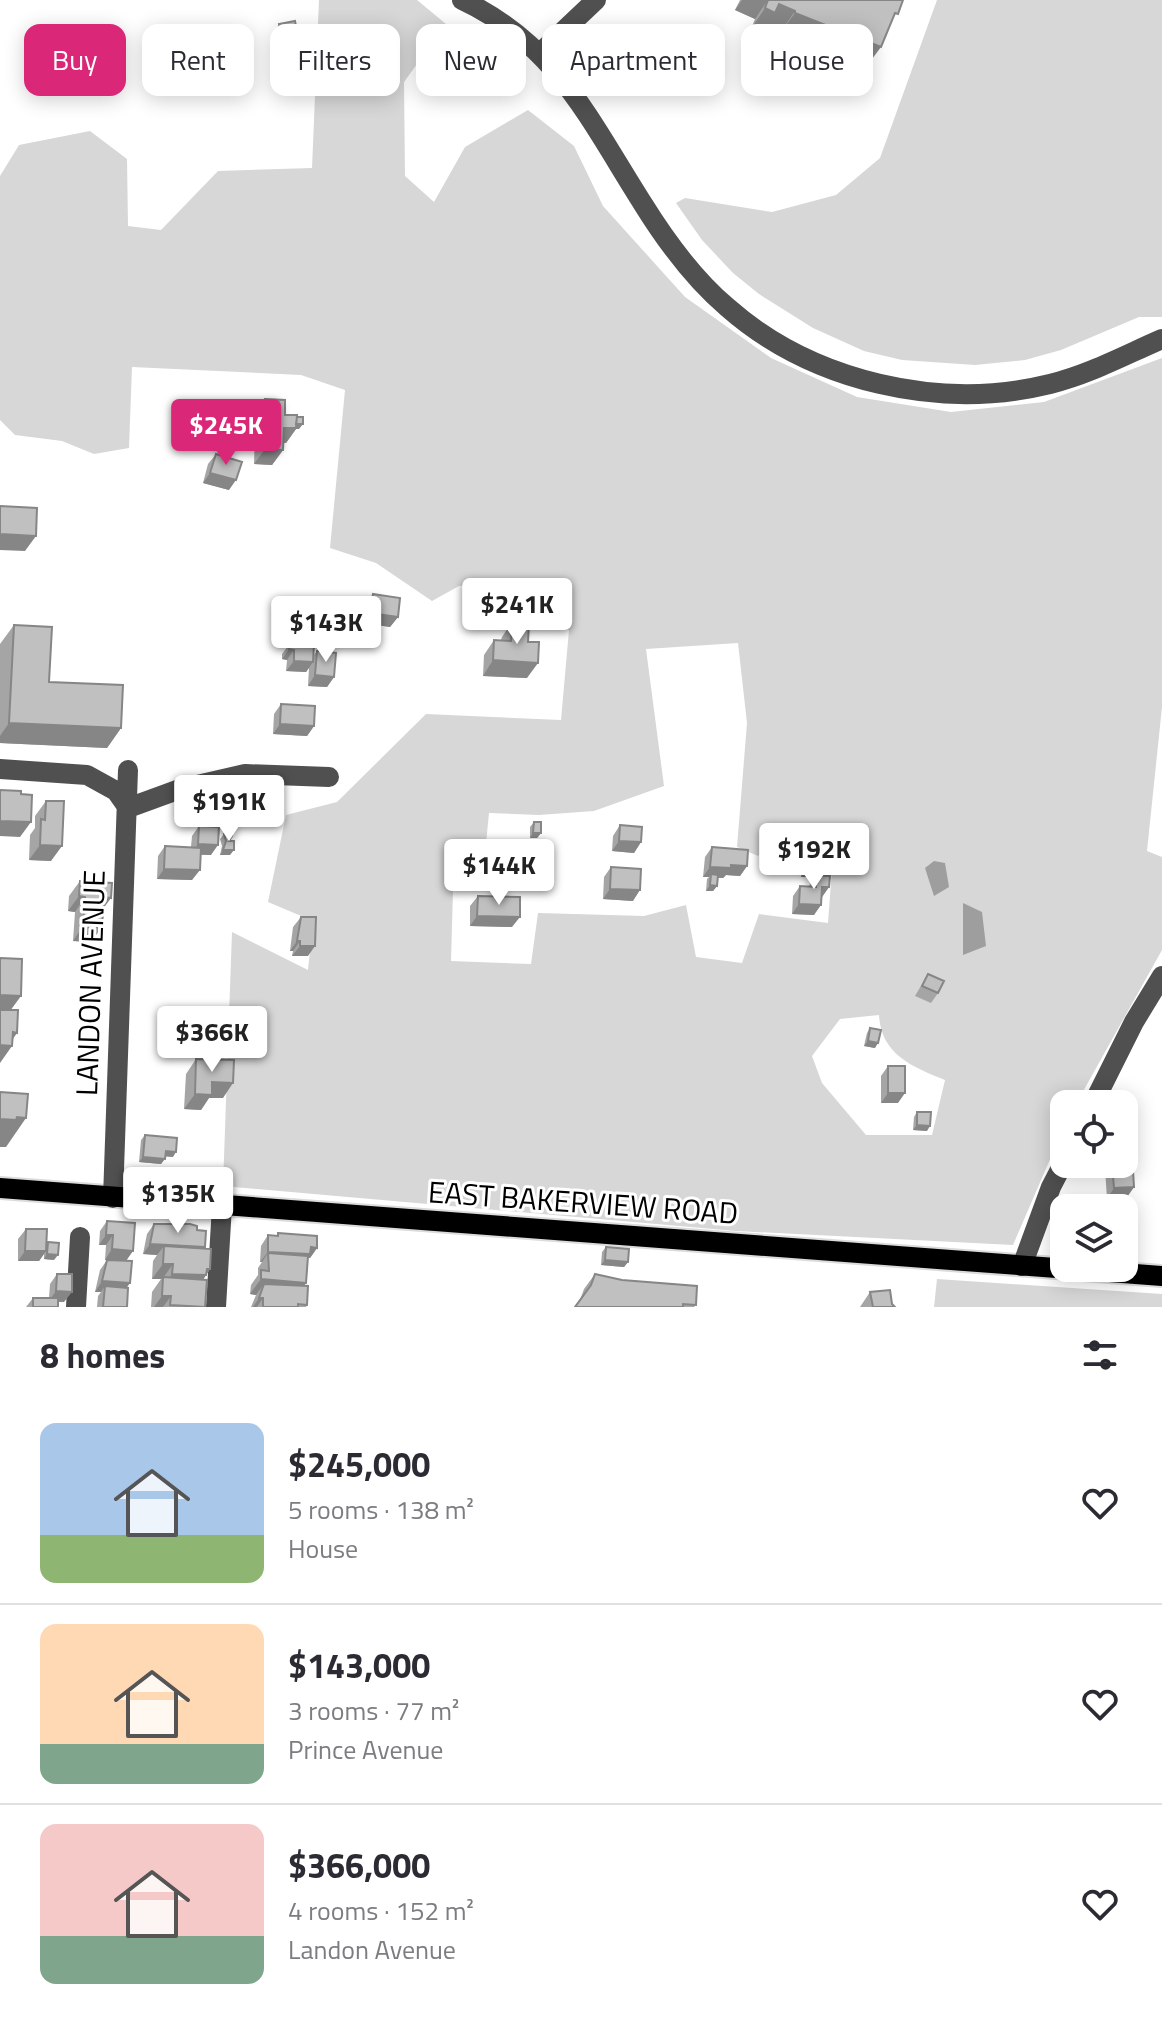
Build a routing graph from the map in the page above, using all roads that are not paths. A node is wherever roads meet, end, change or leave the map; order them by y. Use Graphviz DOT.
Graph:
graph roads {
  1 [pos="462,0"];
  2 [pos="596,0"];
  3 [pos="540,53"];
  4 [pos="1162,339"];
  5 [pos="0,769"];
  6 [pos="128,770"];
  7 [pos="329,777"];
  8 [pos="128,808"];
  9 [pos="1162,976"];
  10 [pos="1100,1090"];
  11 [pos="1056,1178"];
  12 [pos="0,1188"];
  13 [pos="113,1198"];
  14 [pos="222,1206"];
  15 [pos="80,1237"];
  16 [pos="1022,1266"];
  17 [pos="1162,1276"];
  18 [pos="76,1307"];
  19 [pos="216,1307"];
  1 -- 3 [label="street"];
  2 -- 3 [label="street"];
  3 -- 4 [label="street"];
  5 -- 8 [label="street"];
  6 -- 8 [label="street, LANDON AVENUE"];
  7 -- 8 [label="street"];
  8 -- 13 [label="street, LANDON AVENUE"];
  9 -- 10 [label="street"];
  11 -- 16 [label="street"];
  12 -- 13 [label="main road, EAST BAKERVIEW ROAD"];
  13 -- 14 [label="main road, EAST BAKERVIEW ROAD"];
  14 -- 16 [label="main road, EAST BAKERVIEW ROAD"];
  14 -- 19 [label="street"];
  15 -- 18 [label="street"];
  16 -- 17 [label="main road, EAST BAKERVIEW ROAD"];
}
